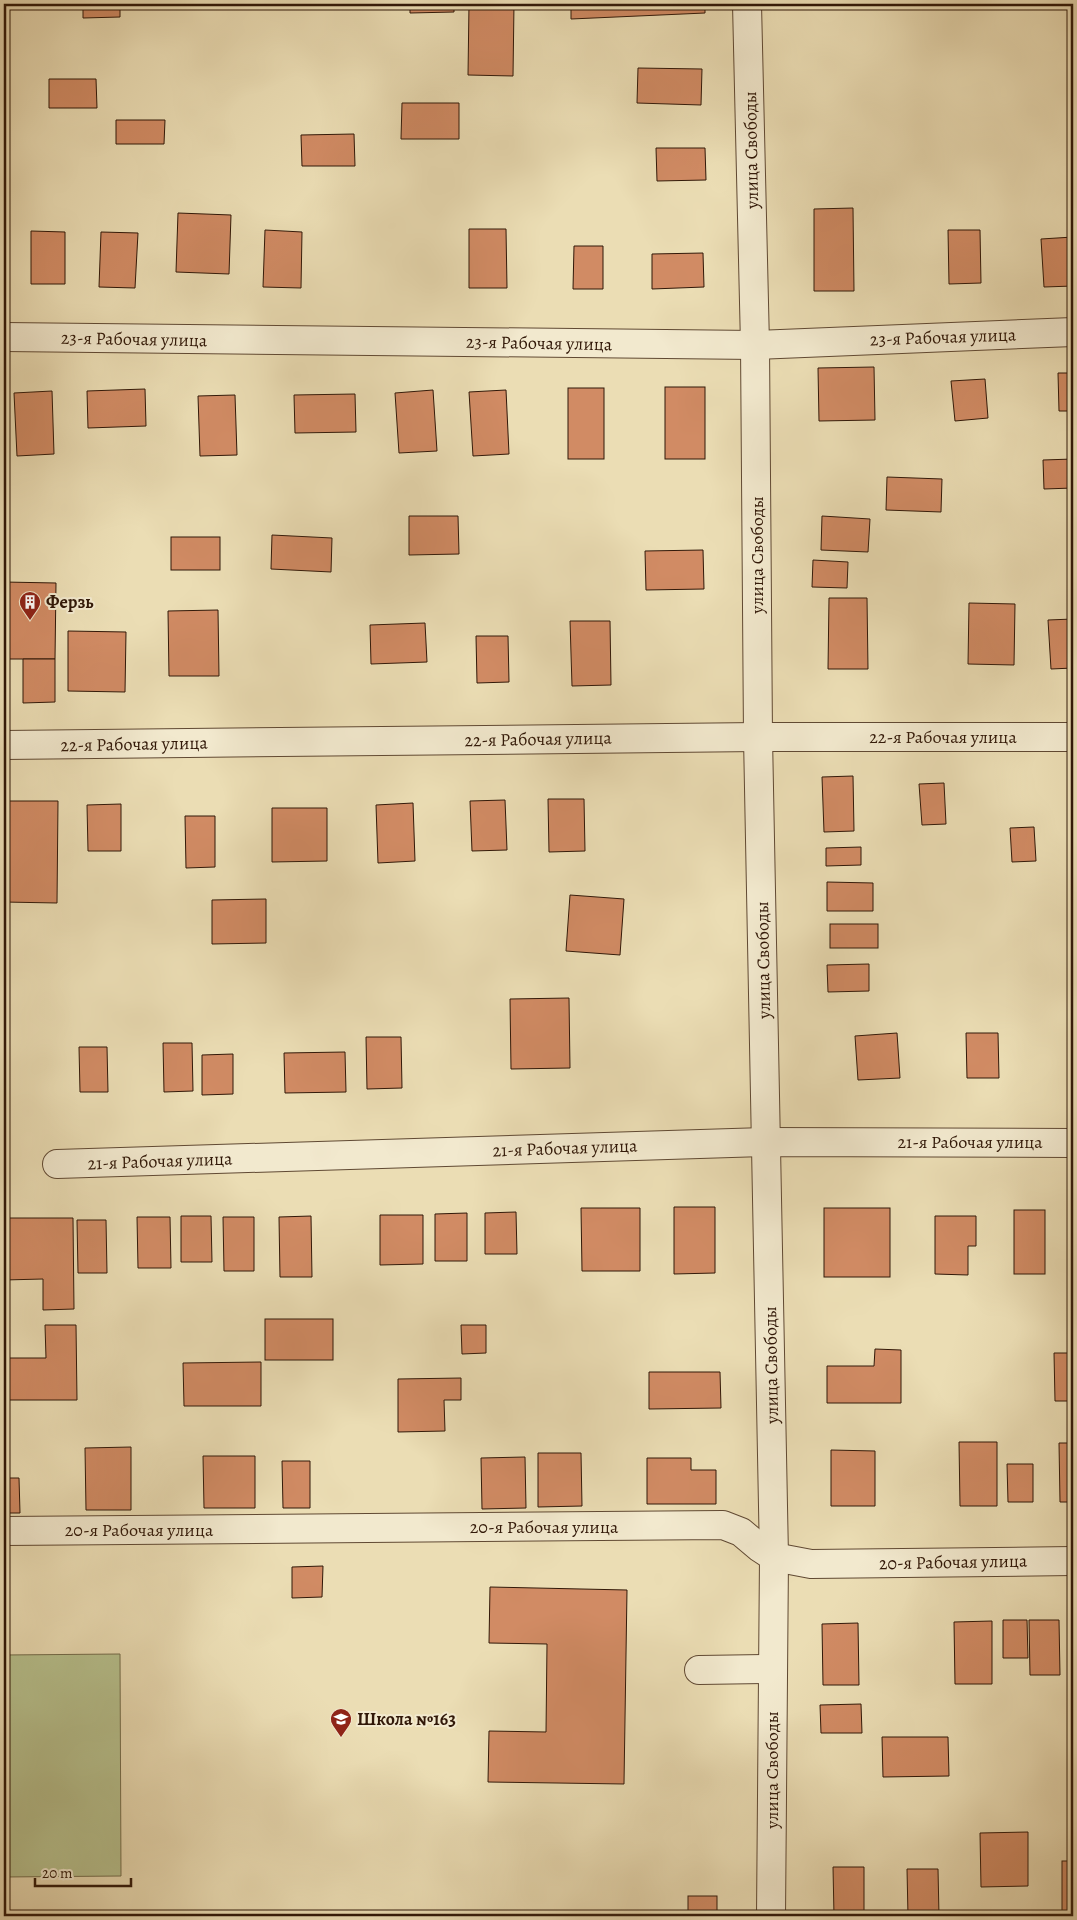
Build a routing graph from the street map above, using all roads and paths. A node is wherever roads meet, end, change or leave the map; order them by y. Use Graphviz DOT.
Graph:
graph roads {
  1 [pos="748,4"];
  2 [pos="1073,332"];
  3 [pos="4,337"];
  4 [pos="755,345"];
  5 [pos="1073,736"];
  6 [pos="758,737"];
  7 [pos="4,745"];
  8 [pos="767,1142"];
  9 [pos="1073,1143"];
  10 [pos="57,1164"];
  11 [pos="4,1531"];
  12 [pos="774,1557"];
  13 [pos="1073,1561"];
  14 [pos="772,1669"];
  15 [pos="699,1670"];
  16 [pos="770,1916"];
  1 -- 4 [label="street, улица Свободы"];
  2 -- 4 [label="street, 23-я Рабочая улица"];
  3 -- 4 [label="street, 23-я Рабочая улица"];
  4 -- 6 [label="street, улица Свободы"];
  5 -- 6 [label="street, 22-я Рабочая улица"];
  6 -- 7 [label="street, 22-я Рабочая улица"];
  6 -- 8 [label="street, улица Свободы"];
  8 -- 9 [label="street, 21-я Рабочая улица"];
  8 -- 10 [label="street, 21-я Рабочая улица"];
  8 -- 12 [label="street, улица Свободы"];
  11 -- 12 [label="street, 20-я Рабочая улица"];
  12 -- 13 [label="street, 20-я Рабочая улица"];
  12 -- 14 [label="street, улица Свободы"];
  14 -- 15 [label="street"];
  14 -- 16 [label="street, улица Свободы"];
}
